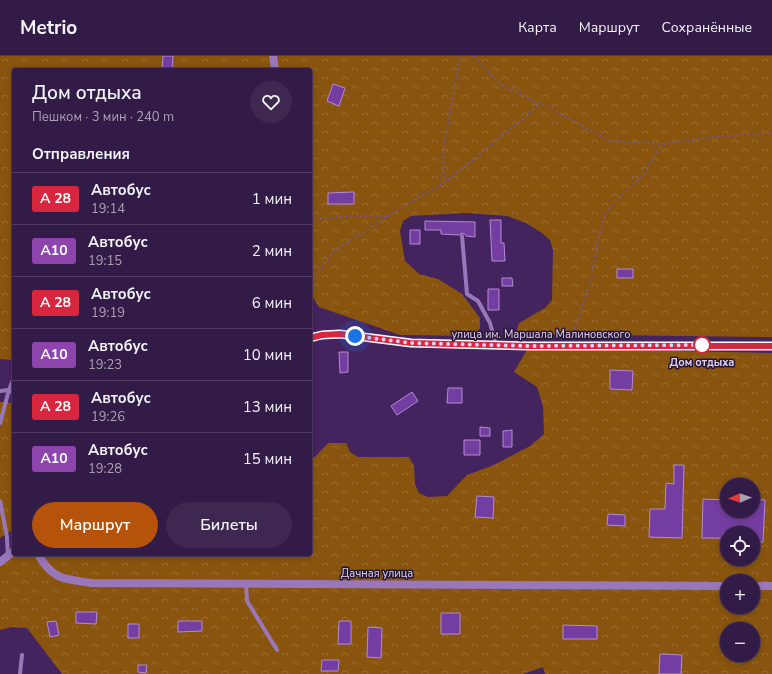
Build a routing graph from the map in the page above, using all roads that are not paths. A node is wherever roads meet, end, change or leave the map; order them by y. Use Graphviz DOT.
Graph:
graph roads {
  1 [pos="273,56"];
  2 [pos="275,68"];
  3 [pos="462,236"];
  4 [pos="312,335"];
  5 [pos="496,345"];
  6 [pos="772,346"];
  7 [pos="12,383"];
  8 [pos="9,390"];
  9 [pos="0,391"];
  10 [pos="12,392"];
  11 [pos="0,423"];
  12 [pos="0,501"];
  13 [pos="11,554"];
  14 [pos="39,556"];
  15 [pos="0,562"];
  16 [pos="246,584"];
  17 [pos="720,586"];
  18 [pos="760,586"];
  19 [pos="772,586"];
  20 [pos="277,650"];
  21 [pos="22,655"];
  22 [pos="20,674"];
  1 -- 2 [label="street"];
  3 -- 5 [label="lane"];
  4 -- 5 [label="street, улица им. Маршала Малиновского"];
  5 -- 6 [label="street, улица им. Маршала Малиновского"];
  7 -- 8 [label="lane"];
  8 -- 9 [label="lane"];
  8 -- 10 [label="lane"];
  8 -- 11 [label="lane"];
  12 -- 13 [label="lane"];
  13 -- 15 [label="street"];
  14 -- 16 [label="street, Дачная улица"];
  16 -- 17 [label="street, Дачная улица"];
  16 -- 20 [label="lane"];
  18 -- 19 [label="street"];
  21 -- 22 [label="lane"];
}
